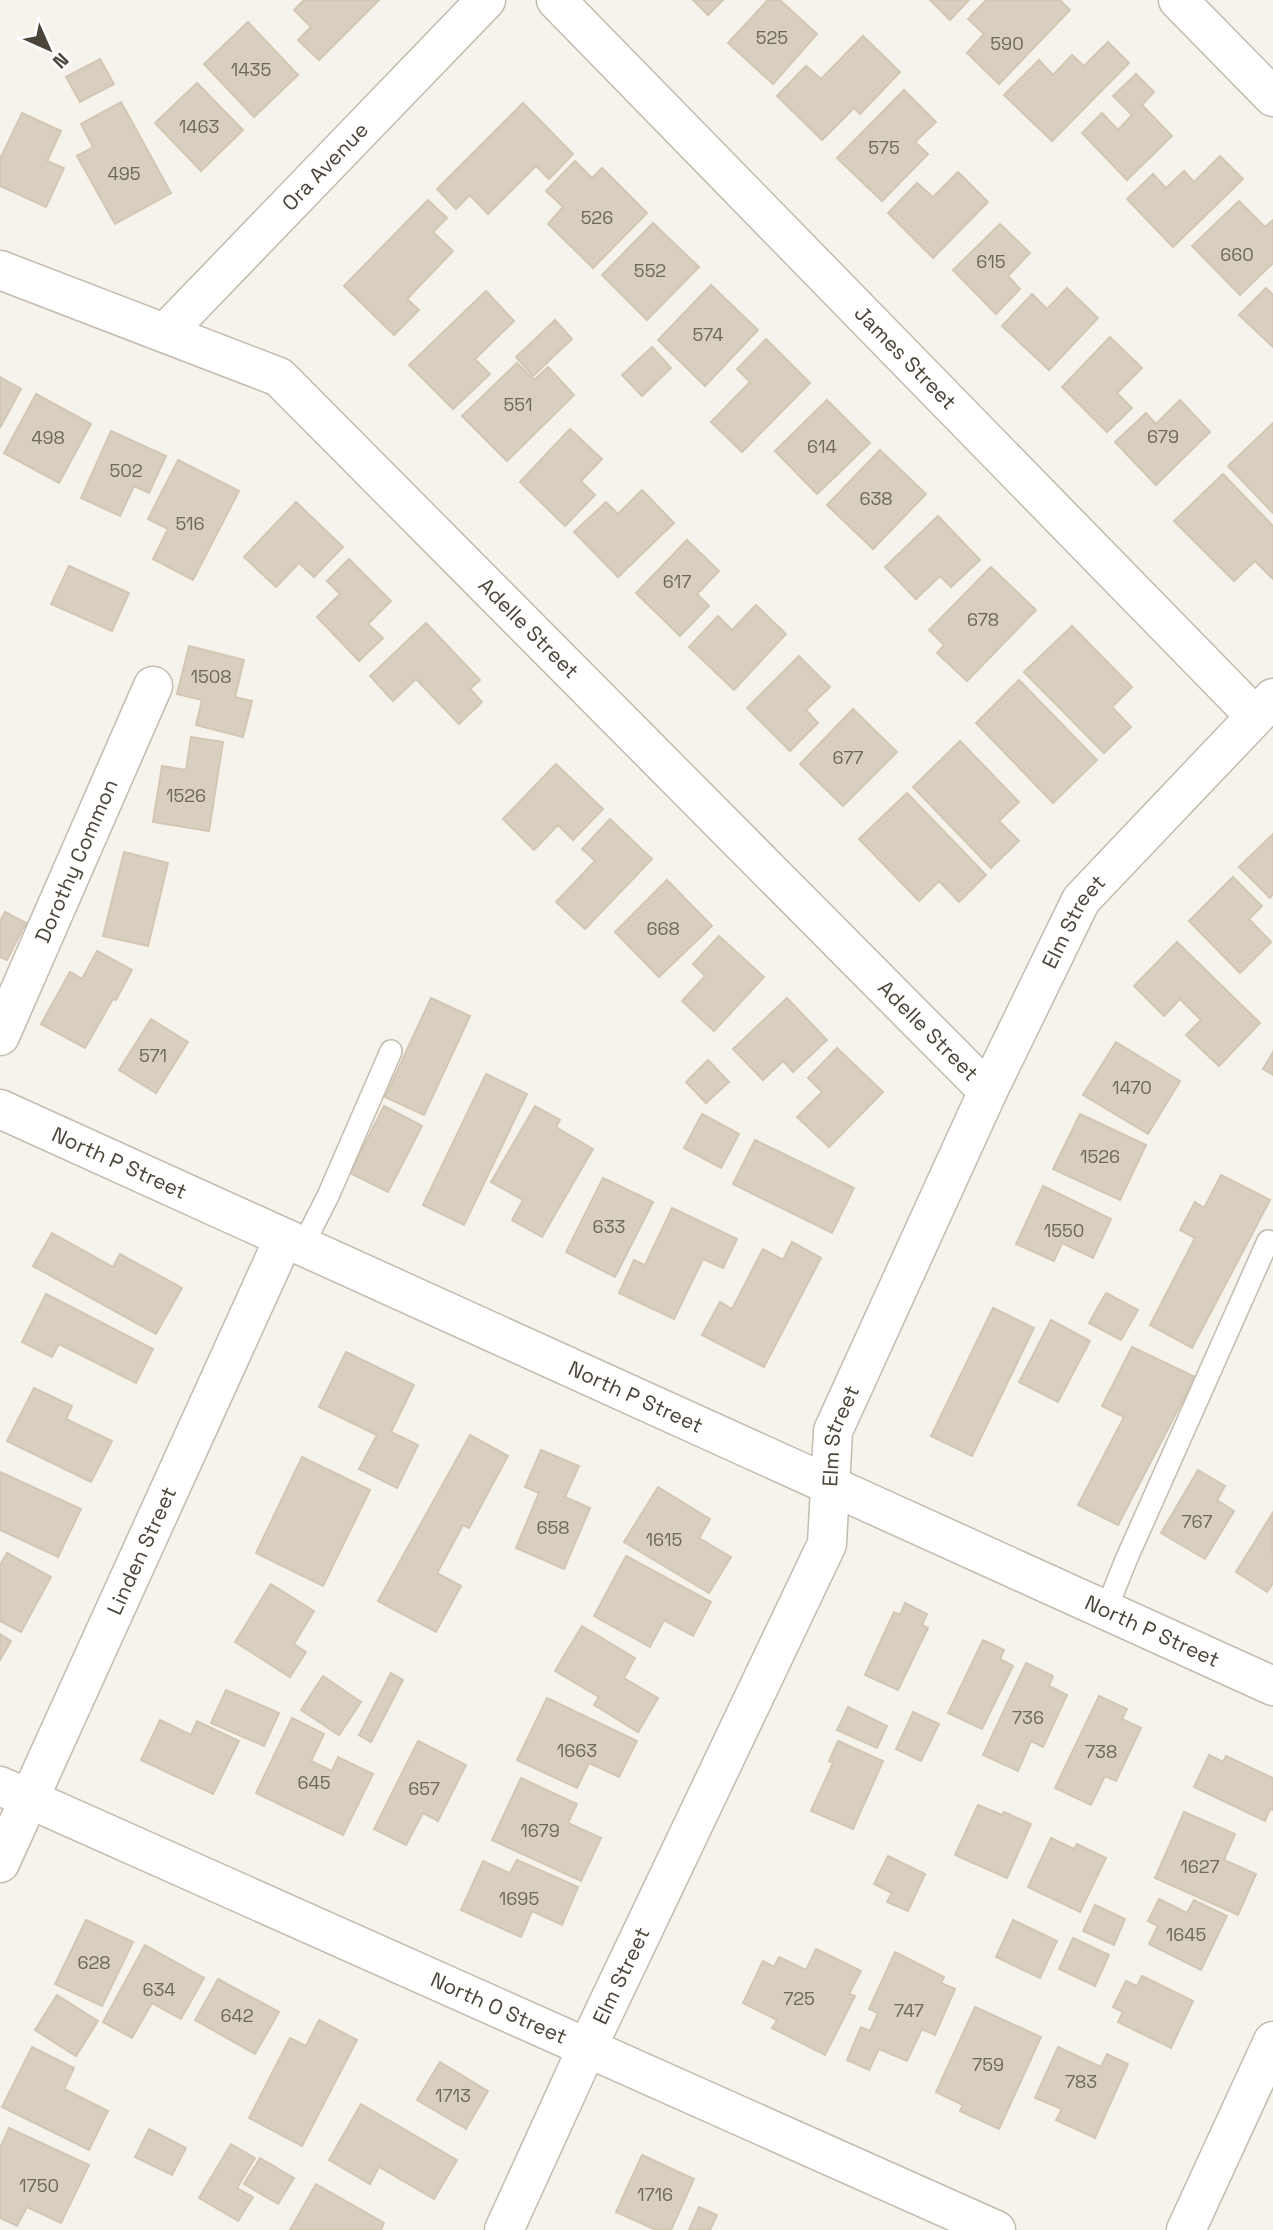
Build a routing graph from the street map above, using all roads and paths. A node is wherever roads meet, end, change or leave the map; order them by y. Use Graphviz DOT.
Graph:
graph roads {
  1 [pos="486,0"];
  2 [pos="556,0"];
  3 [pos="1178,0"];
  4 [pos="1273,97"];
  5 [pos="0,270"];
  6 [pos="165,333"];
  7 [pos="153,686"];
  8 [pos="1264,707"];
  9 [pos="0,1036"];
  10 [pos="391,1051"];
  11 [pos="988,1091"];
  12 [pos="0,1109"];
  13 [pos="1268,1241"];
  14 [pos="293,1242"];
  15 [pos="828,1485"];
  16 [pos="1106,1610"];
  17 [pos="1273,1686"];
  18 [pos="15,1793"];
  19 [pos="0,1863"];
  20 [pos="1273,2041"];
  21 [pos="587,2048"];
  22 [pos="504,2230"];
  23 [pos="996,2230"];
  24 [pos="1186,2230"];
  1 -- 6 [label="street, Ora Avenue"];
  2 -- 8 [label="street, James Street"];
  3 -- 4 [label="street"];
  5 -- 6 [label="street, Adelle Street"];
  6 -- 11 [label="street, Adelle Street"];
  7 -- 9 [label="street, Dorothy Common"];
  8 -- 11 [label="street, Elm Street"];
  10 -- 14 [label="lane"];
  11 -- 15 [label="street, Elm Street"];
  12 -- 14 [label="street, North P Street"];
  13 -- 16 [label="lane"];
  14 -- 15 [label="street, North P Street"];
  14 -- 18 [label="street, Linden Street"];
  15 -- 16 [label="street, North P Street"];
  15 -- 21 [label="street, Elm Street"];
  16 -- 17 [label="street, North P Street"];
  18 -- 19 [label="street, Linden Street"];
  18 -- 21 [label="street, North O Street"];
  20 -- 24 [label="street"];
  21 -- 22 [label="street, Elm Street"];
  21 -- 23 [label="street, North O Street"];
}
